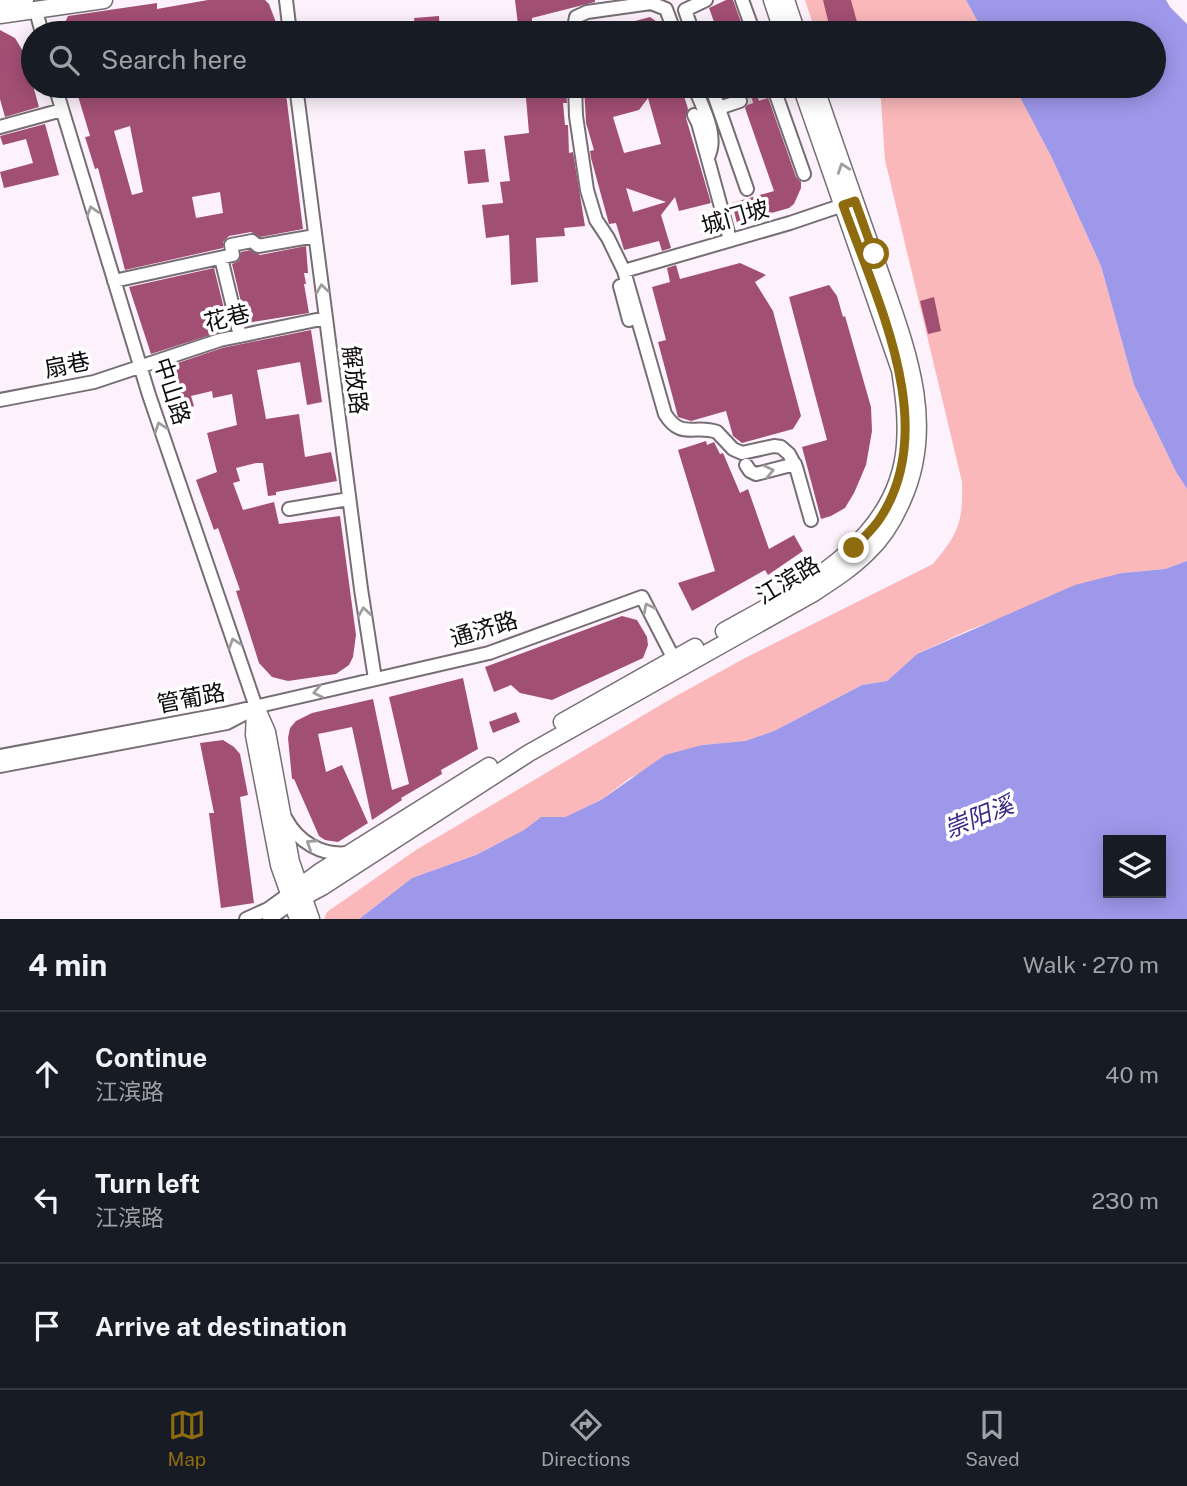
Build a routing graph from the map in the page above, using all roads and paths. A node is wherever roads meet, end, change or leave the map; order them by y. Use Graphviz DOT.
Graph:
graph roads {
  1 [pos="104,0"];
  2 [pos="286,0"];
  3 [pos="706,0"];
  4 [pos="742,0"];
  5 [pos="772,0"];
  6 [pos="786,0"];
  7 [pos="32,3"];
  8 [pos="631,3"];
  9 [pos="0,4"];
  10 [pos="0,15"];
  11 [pos="38,21"];
  12 [pos="289,21"];
  13 [pos="575,21"];
  14 [pos="670,21"];
  15 [pos="689,21"];
  16 [pos="750,21"];
  17 [pos="779,21"];
  18 [pos="793,21"];
  19 [pos="58,98"];
  20 [pos="298,98"];
  21 [pos="575,98"];
  22 [pos="698,98"];
  23 [pos="715,98"];
  24 [pos="778,98"];
  25 [pos="806,98"];
  26 [pos="818,98"];
  27 [pos="740,101"];
  28 [pos="719,108"];
  29 [pos="62,110"];
  30 [pos="694,115"];
  31 [pos="0,127"];
  32 [pos="708,158"];
  33 [pos="804,174"];
  34 [pos="747,189"];
  35 [pos="849,203"];
  36 [pos="315,236"];
  37 [pos="730,240"];
  38 [pos="221,258"];
  39 [pos="621,271"];
  40 [pos="114,281"];
  41 [pos="326,318"];
  42 [pos="629,320"];
  43 [pos="240,336"];
  44 [pos="141,367"];
  45 [pos="0,400"];
  46 [pos="795,464"];
  47 [pos="746,465"];
  48 [pos="349,499"];
  49 [pos="289,509"];
  50 [pos="811,520"];
  51 [pos="676,664"];
  52 [pos="375,679"];
  53 [pos="256,707"];
  54 [pos="0,756"];
  55 [pos="0,766"];
  56 [pos="282,813"];
  57 [pos="352,852"];
  58 [pos="296,895"];
  59 [pos="246,919"];
  60 [pos="269,919"];
  61 [pos="298,919"];
  62 [pos="311,919"];
  1 -- 7 [label="main road"];
  2 -- 12 [label="street"];
  3 -- 15 [label="street"];
  4 -- 16 [label="street"];
  5 -- 17 [label="main road"];
  6 -- 18 [label="main road"];
  7 -- 9 [label="main road"];
  7 -- 10 [label="main road"];
  7 -- 11 [label="street"];
  8 -- 13 [label="street"];
  8 -- 14 [label="street"];
  19 -- 29 [label="street, 中山路"];
  20 -- 36 [label="street, 解放路"];
  21 -- 39 [label="street"];
  22 -- 32 [label="street"];
  23 -- 28 [label="street"];
  24 -- 33 [label="street"];
  25 -- 35 [label="main road, 江滨路"];
  35 -- 26 [label="main road, 江滨路, one-way"];
  27 -- 28 [label="street"];
  28 -- 34 [label="street"];
  29 -- 31 [label="street"];
  40 -- 29 [label="street, 中山路, one-way"];
  30 -- 32 [label="street"];
  32 -- 37 [label="street"];
  35 -- 37 [label="street, 城门坡"];
  35 -- 51 [label="main road, 江滨路"];
  36 -- 38 [label="street"];
  41 -- 36 [label="street, 解放路, one-way"];
  37 -- 39 [label="street, 城门坡"];
  38 -- 40 [label="street"];
  38 -- 43 [label="street"];
  39 -- 42 [label="street"];
  39 -- 46 [label="street"];
  40 -- 44 [label="street, 中山路"];
  41 -- 43 [label="street, 花巷"];
  41 -- 48 [label="street, 解放路"];
  43 -- 44 [label="street, 花巷"];
  44 -- 45 [label="street, 扇巷"];
  53 -- 44 [label="street, 中山路, one-way"];
  47 -- 46 [label="street, one-way"];
  46 -- 50 [label="street"];
  48 -- 49 [label="street"];
  52 -- 48 [label="street, 解放路, one-way"];
  51 -- 52 [label="street, 通济路, one-way"];
  51 -- 57 [label="main road, 江滨路"];
  51 -- 58 [label="main road, 江滨路"];
  52 -- 53 [label="street, 通济路, one-way"];
  53 -- 54 [label="street, 管葡路"];
  53 -- 55 [label="street, 管葡路"];
  53 -- 56 [label="main road, 中山路"];
  53 -- 58 [label="main road, 中山路"];
  57 -- 56 [label="street, one-way"];
  56 -- 58 [label="main road, 中山路"];
  57 -- 58 [label="main road, 江滨路"];
  58 -- 59 [label="street"];
  58 -- 60 [label="street"];
  58 -- 61 [label="main road, 中山路"];
  58 -- 62 [label="main road, 中山路"];
}
